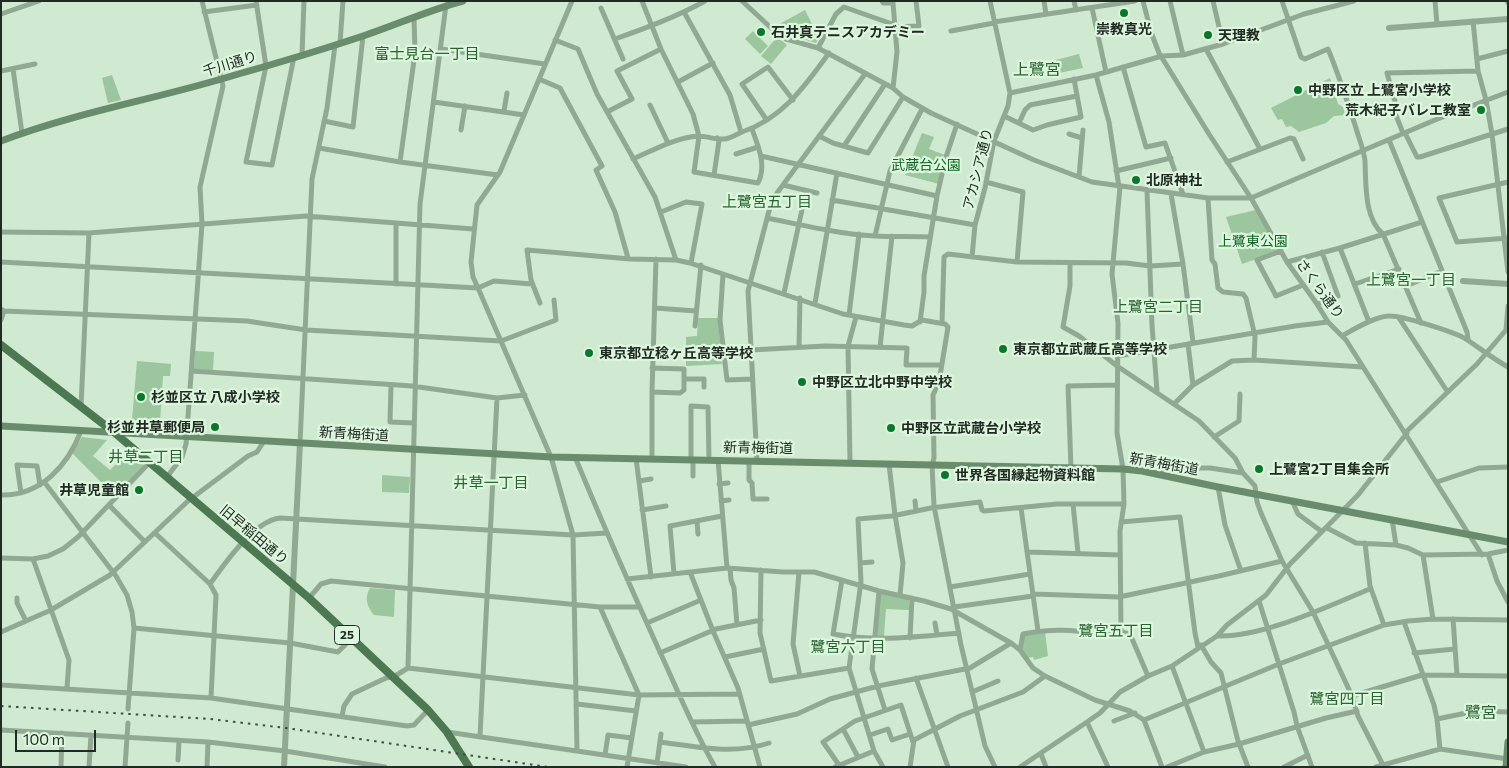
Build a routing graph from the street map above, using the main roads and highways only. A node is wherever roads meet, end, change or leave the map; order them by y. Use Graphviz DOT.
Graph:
graph roads {
  1 [pos="463,1"];
  2 [pos="437,5"];
  3 [pos="1,141"];
  4 [pos="1,345"];
  5 [pos="1,426"];
  6 [pos="115,433"];
  7 [pos="1508,542"];
  8 [pos="1508,742"];
  9 [pos="1507,762"];
  10 [pos="469,767"];
  1 -- 2 [label="main road, 千川通り"];
  2 -- 3 [label="main road, 千川通り"];
  4 -- 6 [label="main road, 旧早稲田通り / 25"];
  5 -- 6 [label="main road, 新青梅街道"];
  6 -- 7 [label="main road, 新青梅街道"];
  6 -- 10 [label="main road, 旧早稲田通り / 25"];
  8 -- 9 [label="main road"];
}
